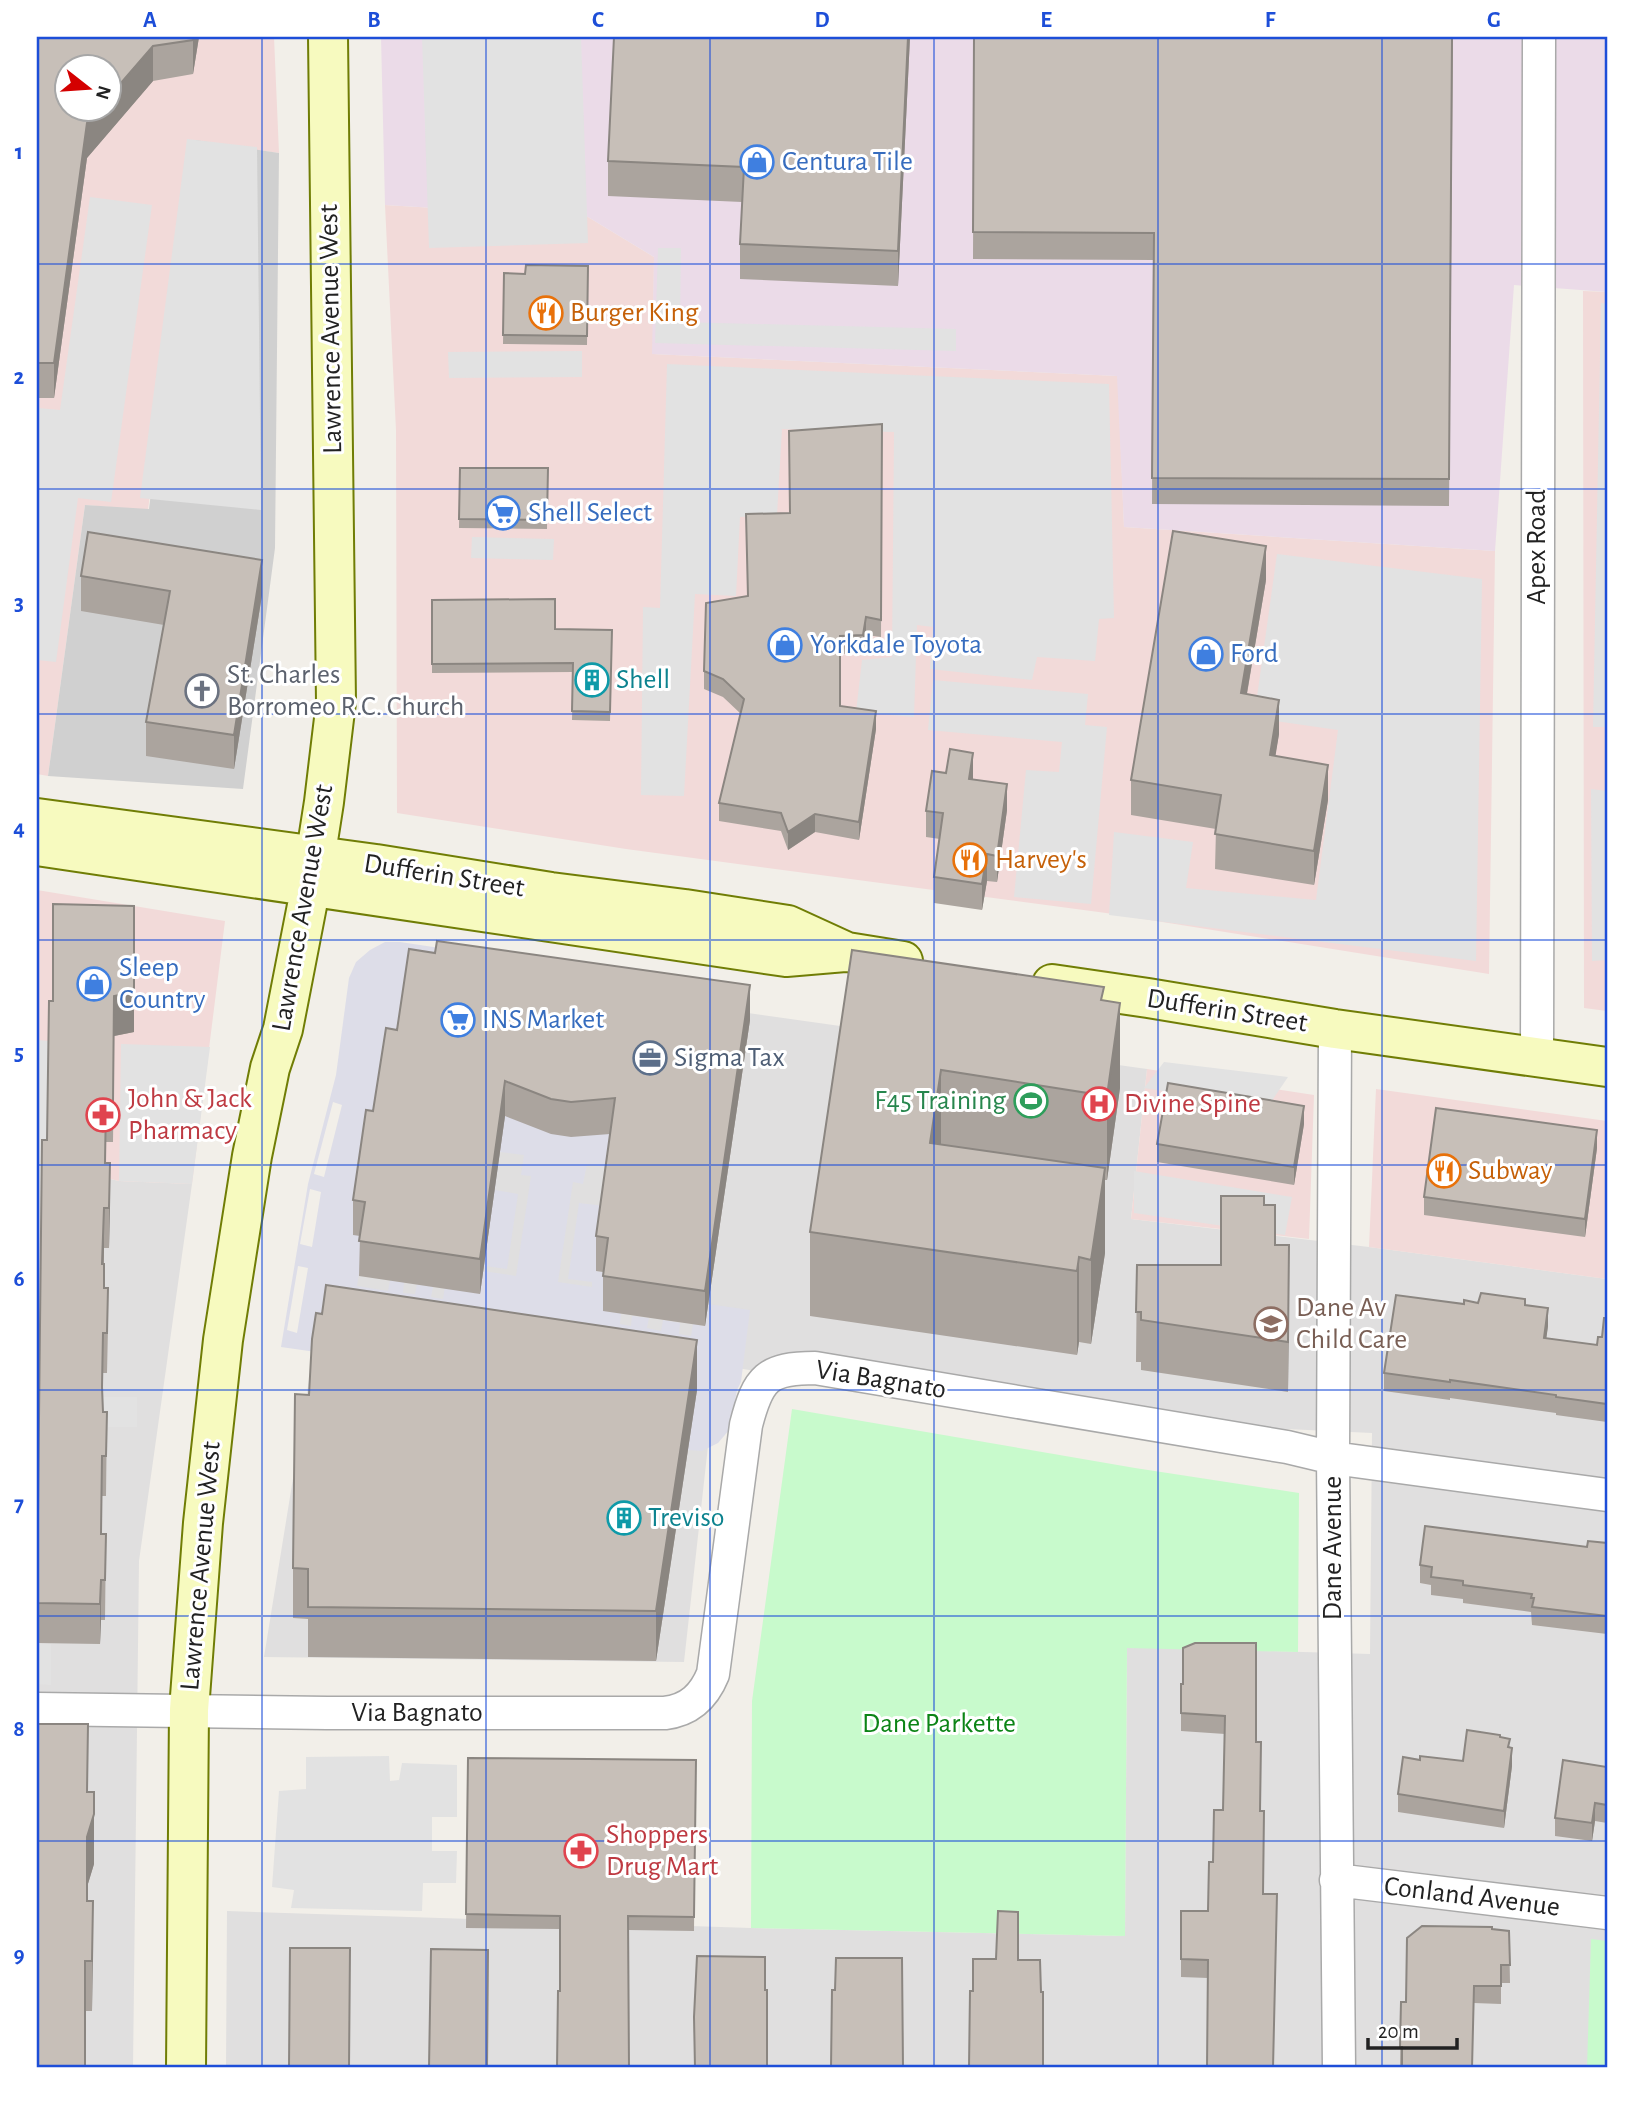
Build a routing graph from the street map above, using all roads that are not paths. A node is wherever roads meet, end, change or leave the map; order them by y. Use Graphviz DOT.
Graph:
graph roads {
  1 [pos="328,37"];
  2 [pos="1539,37"];
  3 [pos="37,818"];
  4 [pos="37,846"];
  5 [pos="300,869"];
  6 [pos="933,965"];
  7 [pos="1023,980"];
  8 [pos="1335,1029"];
  9 [pos="1537,1058"];
  10 [pos="1607,1067"];
  11 [pos="1333,1458"];
  12 [pos="1607,1495"];
  13 [pos="37,1709"];
  14 [pos="189,1710"];
  15 [pos="1336,1880"];
  16 [pos="1607,1913"];
  17 [pos="186,2068"];
  18 [pos="1339,2068"];
  1 -- 5 [label="main road, Lawrence Avenue West"];
  2 -- 9 [label="street, Apex Road"];
  3 -- 5 [label="main road, Dufferin Street"];
  4 -- 5 [label="main road, Dufferin Street"];
  5 -- 6 [label="main road, Dufferin Street"];
  5 -- 14 [label="main road, Lawrence Avenue West"];
  7 -- 8 [label="main road, Dufferin Street"];
  8 -- 9 [label="main road, Dufferin Street"];
  8 -- 11 [label="street, Dane Avenue"];
  9 -- 10 [label="main road, Dufferin Street"];
  11 -- 12 [label="street"];
  11 -- 14 [label="street, Via Bagnato"];
  11 -- 15 [label="street, Dane Avenue"];
  13 -- 14 [label="street"];
  14 -- 17 [label="main road, Lawrence Avenue West"];
  15 -- 16 [label="street, Conland Avenue"];
  15 -- 18 [label="street, Dane Avenue"];
}
